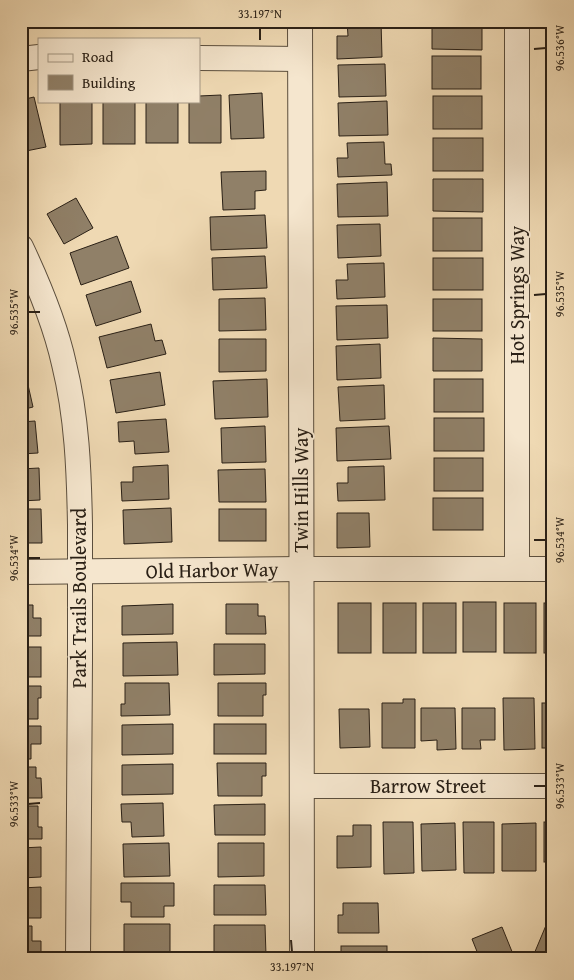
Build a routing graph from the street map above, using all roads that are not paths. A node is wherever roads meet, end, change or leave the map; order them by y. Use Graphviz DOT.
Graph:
graph roads {
  1 [pos="300,21"];
  2 [pos="517,21"];
  3 [pos="38,57"];
  4 [pos="200,58"];
  5 [pos="21,59"];
  6 [pos="300,59"];
  7 [pos="21,247"];
  8 [pos="301,569"];
  9 [pos="517,569"];
  10 [pos="553,569"];
  11 [pos="21,572"];
  12 [pos="80,572"];
  13 [pos="303,786"];
  14 [pos="553,786"];
  15 [pos="78,959"];
  16 [pos="302,959"];
  1 -- 6 [label="street, Twin Hills Way"];
  2 -- 9 [label="street, Hot Springs Way"];
  3 -- 5 [label="street"];
  4 -- 6 [label="street"];
  6 -- 8 [label="street, Twin Hills Way"];
  7 -- 12 [label="street, Park Trails Boulevard"];
  8 -- 9 [label="street, Old Harbor Way"];
  8 -- 12 [label="street, Old Harbor Way"];
  8 -- 13 [label="street, Twin Hills Way"];
  9 -- 10 [label="street, Old Harbor Way"];
  11 -- 12 [label="street, Old Harbor Way"];
  12 -- 15 [label="street, Park Trails Boulevard"];
  13 -- 14 [label="street, Barrow Street"];
  13 -- 16 [label="street, Twin Hills Way"];
}
